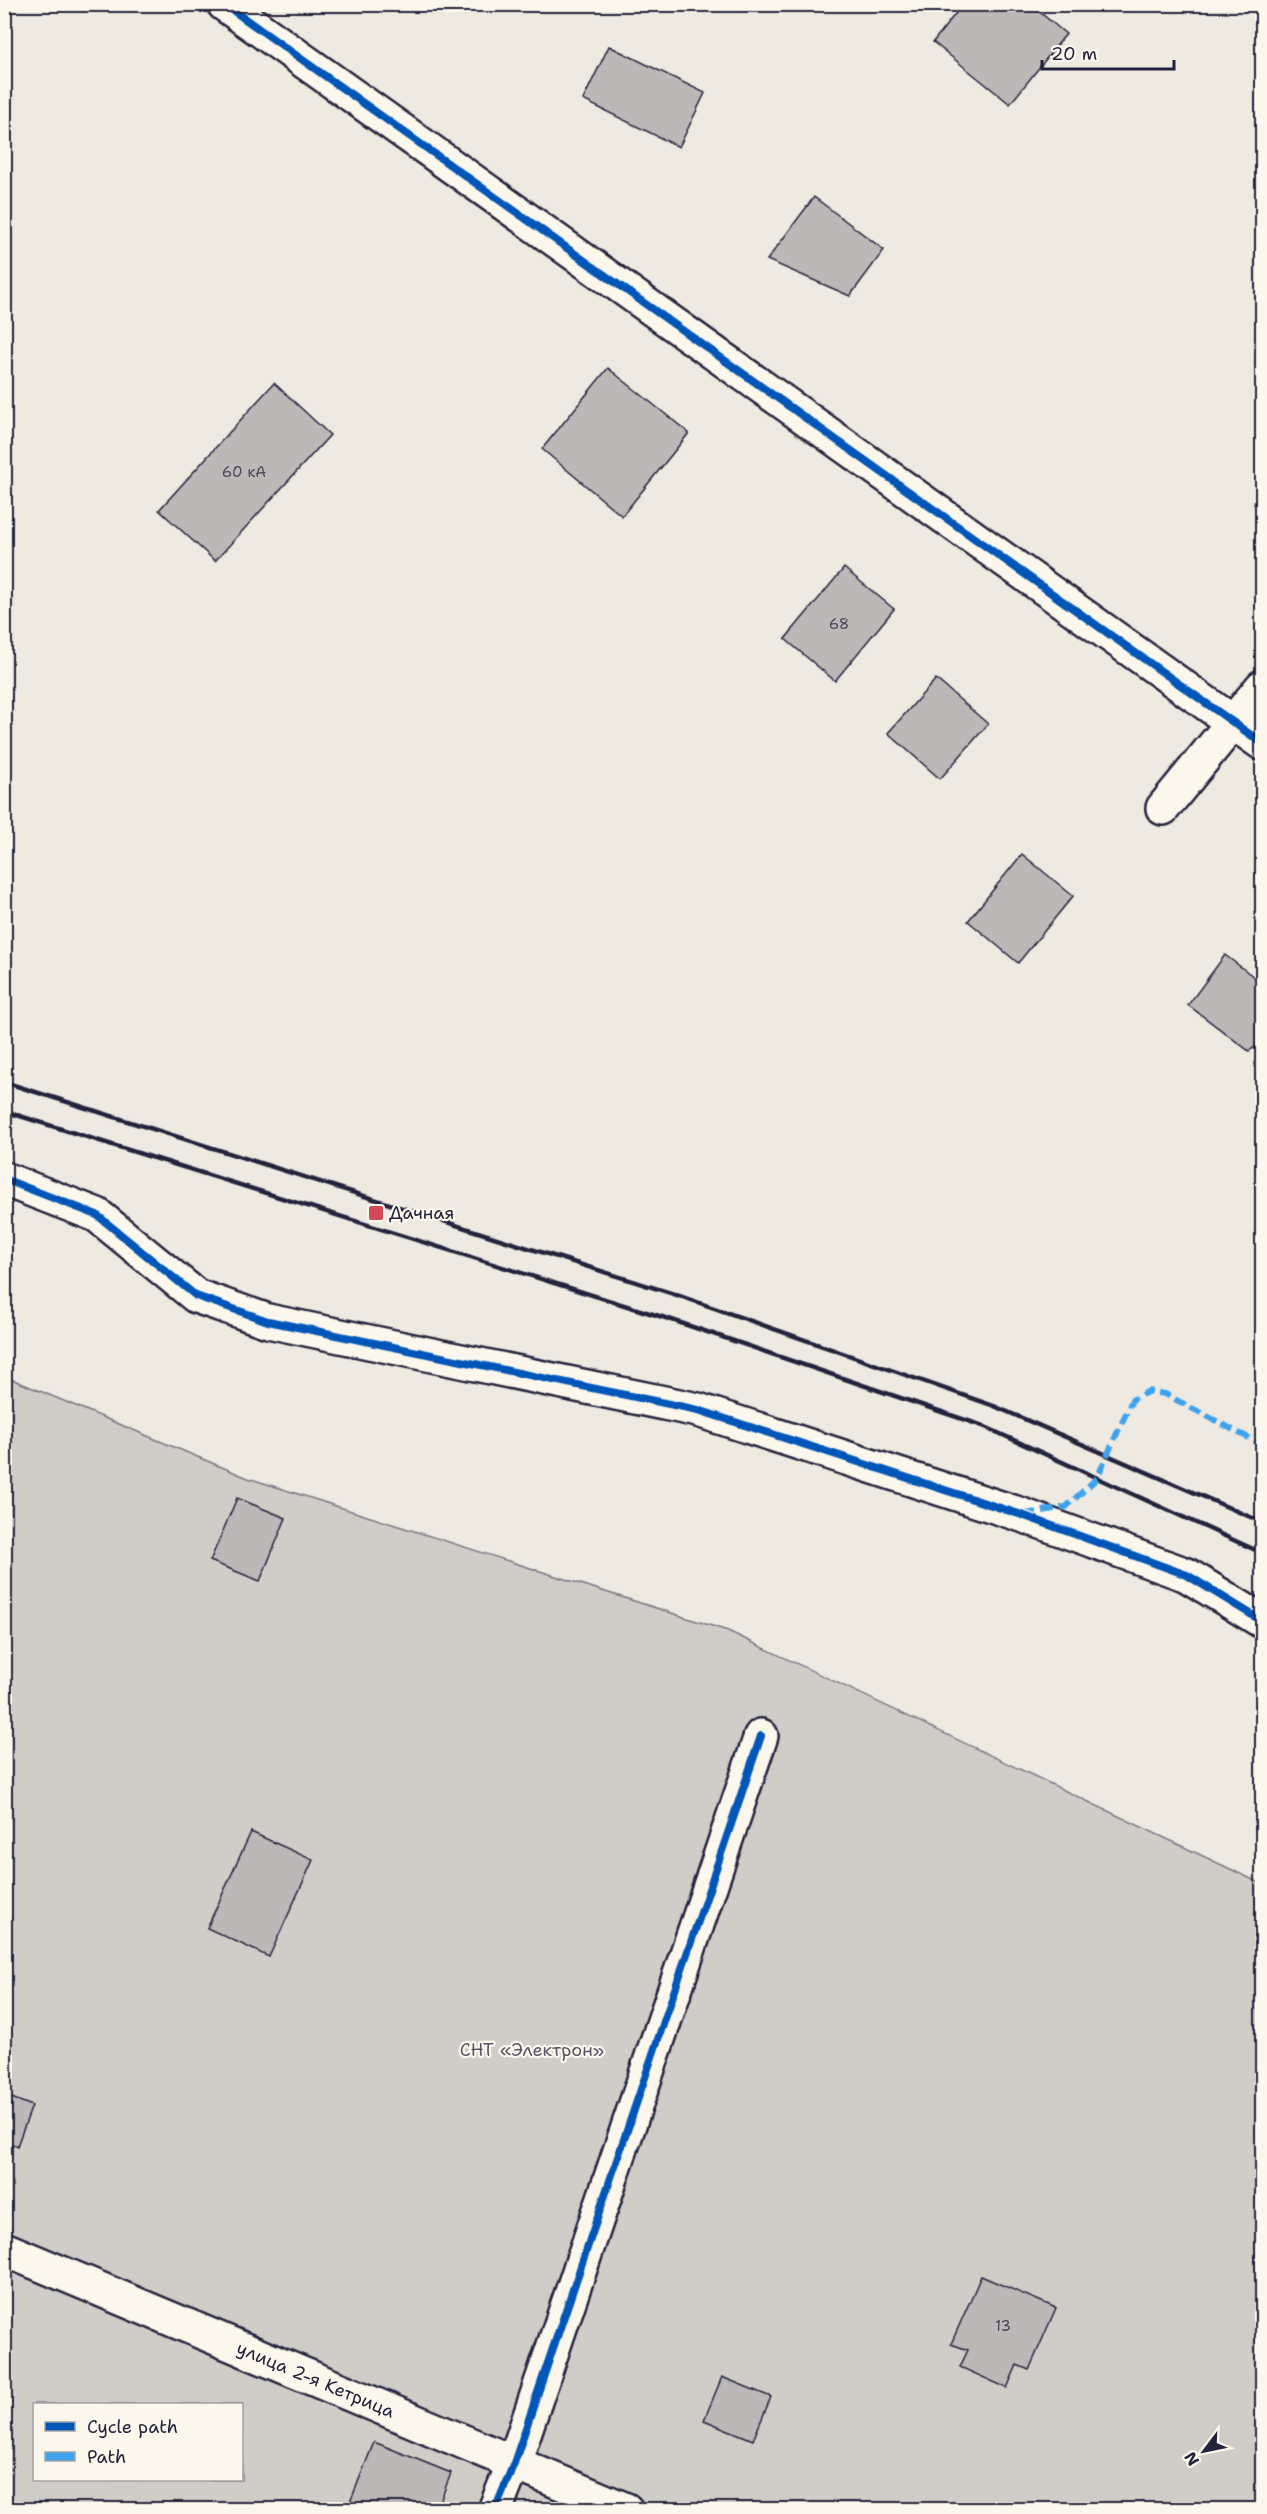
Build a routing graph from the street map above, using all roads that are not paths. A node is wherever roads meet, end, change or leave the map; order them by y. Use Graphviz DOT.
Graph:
graph roads {
  1 [pos="224,4"];
  2 [pos="1263,687"];
  3 [pos="1234,722"];
  4 [pos="1263,742"];
  5 [pos="1163,808"];
  6 [pos="4,1179"];
  7 [pos="1263,1620"];
  8 [pos="761,1736"];
  9 [pos="4,2249"];
  10 [pos="513,2463"];
  11 [pos="495,2510"];
  12 [pos="626,2510"];
  1 -- 3 [label="street"];
  2 -- 3 [label="street"];
  3 -- 4 [label="street"];
  3 -- 5 [label="street"];
  6 -- 7 [label="street"];
  8 -- 10 [label="street"];
  9 -- 10 [label="street, улица 2-я Кетрица"];
  10 -- 11 [label="street"];
  10 -- 12 [label="street, улица 2-я Кетрица"];
}
